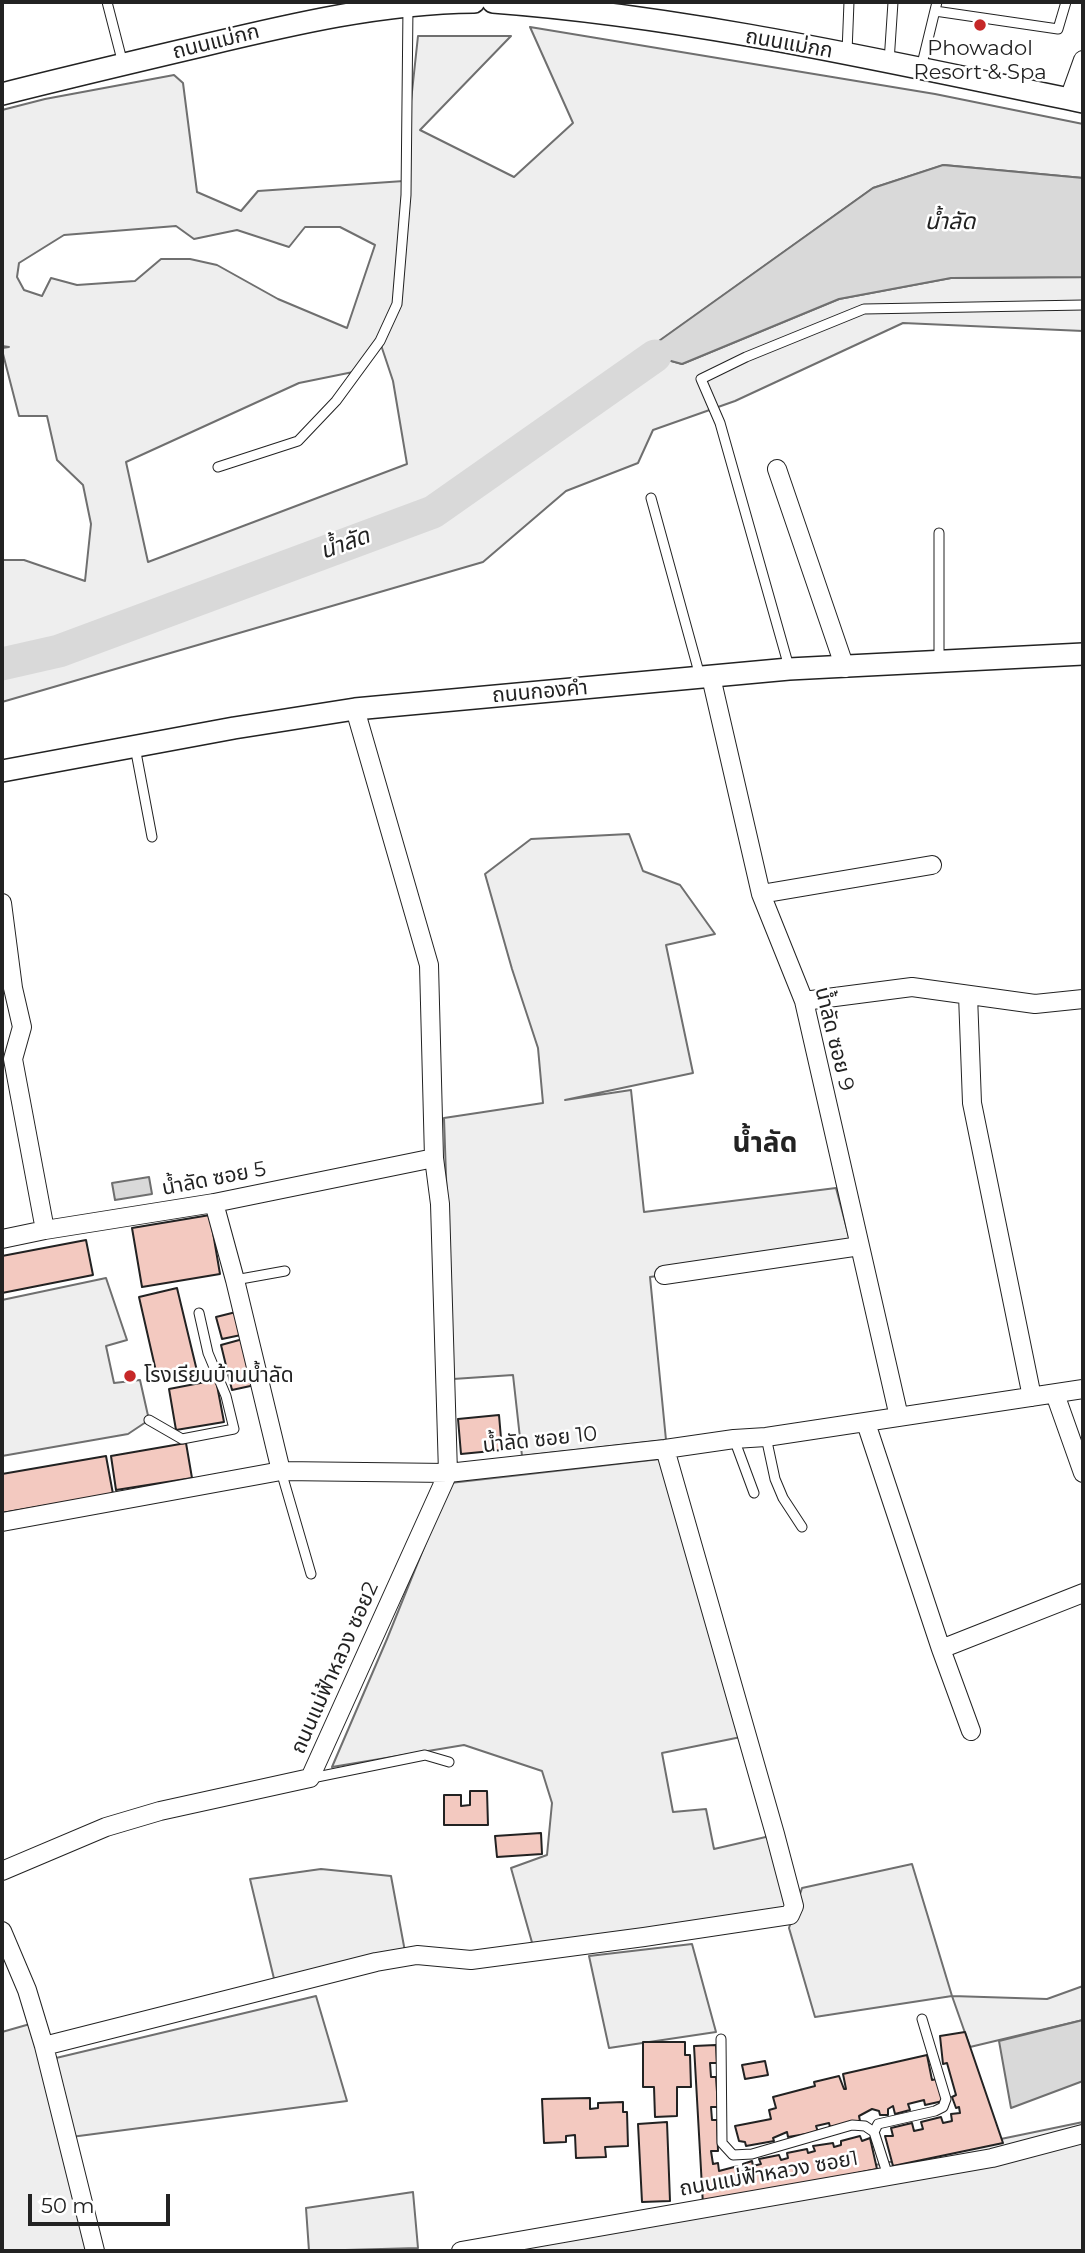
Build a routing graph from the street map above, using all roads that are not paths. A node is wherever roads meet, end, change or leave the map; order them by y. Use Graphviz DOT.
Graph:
graph roads {
  1 [pos="107,2"];
  2 [pos="474,2"];
  3 [pos="493,2"];
  4 [pos="849,2"];
  5 [pos="892,2"];
  6 [pos="1066,2"];
  7 [pos="408,6"];
  8 [pos="936,6"];
  9 [pos="847,54"];
  10 [pos="1083,60"];
  11 [pos="889,62"];
  12 [pos="123,64"];
  13 [pos="921,69"];
  14 [pos="2,94"];
  15 [pos="1076,100"];
  16 [pos="1083,305"];
  17 [pos="218,467"];
  18 [pos="776,469"];
  19 [pos="651,498"];
  20 [pos="939,533"];
  21 [pos="1083,654"];
  22 [pos="939,660"];
  23 [pos="845,668"];
  24 [pos="789,669"];
  25 [pos="706,677"];
  26 [pos="355,709"];
  27 [pos="135,747"];
  28 [pos="2,771"];
  29 [pos="152,837"];
  30 [pos="932,865"];
  31 [pos="761,894"];
  32 [pos="2,903"];
  33 [pos="968,995"];
  34 [pos="1083,999"];
  35 [pos="804,1001"];
  36 [pos="22,1027"];
  37 [pos="2,1032"];
  38 [pos="434,1158"];
  39 [pos="214,1203"];
  40 [pos="45,1230"];
  41 [pos="2,1239"];
  42 [pos="860,1246"];
  43 [pos="285,1271"];
  44 [pos="664,1275"];
  45 [pos="235,1280"];
  46 [pos="199,1313"];
  47 [pos="1083,1389"];
  48 [pos="1055,1394"];
  49 [pos="1032,1397"];
  50 [pos="900,1417"];
  51 [pos="149,1420"];
  52 [pos="866,1423"];
  53 [pos="765,1437"];
  54 [pos="734,1439"];
  55 [pos="665,1449"];
  56 [pos="281,1471"];
  57 [pos="448,1473"];
  58 [pos="1083,1474"];
  59 [pos="754,1493"];
  60 [pos="2,1522"];
  61 [pos="802,1527"];
  62 [pos="311,1574"];
  63 [pos="1083,1593"];
  64 [pos="941,1649"];
  65 [pos="971,1731"];
  66 [pos="449,1762"];
  67 [pos="310,1778"];
  68 [pos="2,1871"];
  69 [pos="2,1931"];
  70 [pos="922,2019"];
  71 [pos="721,2039"];
  72 [pos="44,2046"];
  73 [pos="874,2132"];
  74 [pos="1083,2134"];
  75 [pos="888,2176"];
  76 [pos="95,2251"];
  77 [pos="461,2251"];
  1 -- 12 [label="lane"];
  2 -- 7 [label="street, ถนนแม่กก"];
  3 -- 9 [label="street, ถนนแม่กก"];
  4 -- 9 [label="lane"];
  5 -- 11 [label="lane"];
  6 -- 8 [label="lane"];
  7 -- 12 [label="street, ถนนแม่กก"];
  7 -- 17 [label="lane"];
  8 -- 13 [label="lane"];
  9 -- 11 [label="street, ถนนแม่กก"];
  10 -- 15 [label="street"];
  11 -- 13 [label="street, ถนนแม่กก"];
  12 -- 14 [label="street, ถนนแม่กก"];
  13 -- 15 [label="street, ถนนแม่กก"];
  16 -- 24 [label="lane"];
  18 -- 23 [label="street"];
  19 -- 25 [label="lane"];
  20 -- 22 [label="lane"];
  21 -- 22 [label="street, ถนนกองคำ"];
  22 -- 23 [label="street, ถนนกองคำ"];
  23 -- 24 [label="street, ถนนกองคำ"];
  24 -- 25 [label="street, ถนนกองคำ"];
  25 -- 26 [label="street, ถนนกองคำ"];
  25 -- 31 [label="street, น้ำลัด ซอย 9"];
  26 -- 27 [label="street, ถนนกองคำ"];
  26 -- 38 [label="street"];
  27 -- 28 [label="street, ถนนกองคำ"];
  27 -- 29 [label="lane"];
  30 -- 31 [label="street"];
  31 -- 35 [label="street, น้ำลัด ซอย 9"];
  32 -- 36 [label="street"];
  33 -- 34 [label="street"];
  33 -- 35 [label="street"];
  33 -- 49 [label="street"];
  35 -- 42 [label="street, น้ำลัด ซอย 9"];
  36 -- 37 [label="street"];
  36 -- 40 [label="street"];
  38 -- 39 [label="street, น้ำลัด ซอย 5"];
  38 -- 57 [label="street"];
  39 -- 40 [label="street, น้ำลัด ซอย 5"];
  39 -- 45 [label="street"];
  40 -- 41 [label="street, น้ำลัด ซอย 5"];
  42 -- 44 [label="street"];
  42 -- 50 [label="street, น้ำลัด ซอย 9"];
  43 -- 45 [label="lane"];
  45 -- 56 [label="street"];
  46 -- 51 [label="lane"];
  47 -- 48 [label="street, น้ำลัด ซอย 10"];
  48 -- 49 [label="street, น้ำลัด ซอย 10"];
  48 -- 58 [label="street"];
  49 -- 50 [label="street, น้ำลัด ซอย 10"];
  50 -- 52 [label="street, น้ำลัด ซอย 10"];
  52 -- 53 [label="street, น้ำลัด ซอย 10"];
  52 -- 64 [label="street"];
  53 -- 54 [label="street, น้ำลัด ซอย 10"];
  53 -- 61 [label="lane"];
  54 -- 55 [label="street, น้ำลัด ซอย 10"];
  54 -- 59 [label="lane"];
  55 -- 57 [label="street, น้ำลัด ซอย 10"];
  55 -- 72 [label="street"];
  56 -- 57 [label="street, น้ำลัด ซอย 10"];
  56 -- 60 [label="street, น้ำลัด ซอย 10"];
  56 -- 62 [label="lane"];
  57 -- 67 [label="street, ถนนแม่ฟ้าหลวง ซอย2"];
  63 -- 64 [label="street"];
  64 -- 65 [label="street"];
  66 -- 67 [label="lane"];
  67 -- 68 [label="street, ถนนแม่ฟ้าหลวง ซอย2"];
  69 -- 72 [label="street"];
  70 -- 73 [label="lane"];
  71 -- 73 [label="lane"];
  72 -- 76 [label="street"];
  73 -- 75 [label="lane"];
  74 -- 75 [label="street, ถนนแม่ฟ้าหลวง ซอย1"];
  75 -- 77 [label="street, ถนนแม่ฟ้าหลวง ซอย1"];
}
